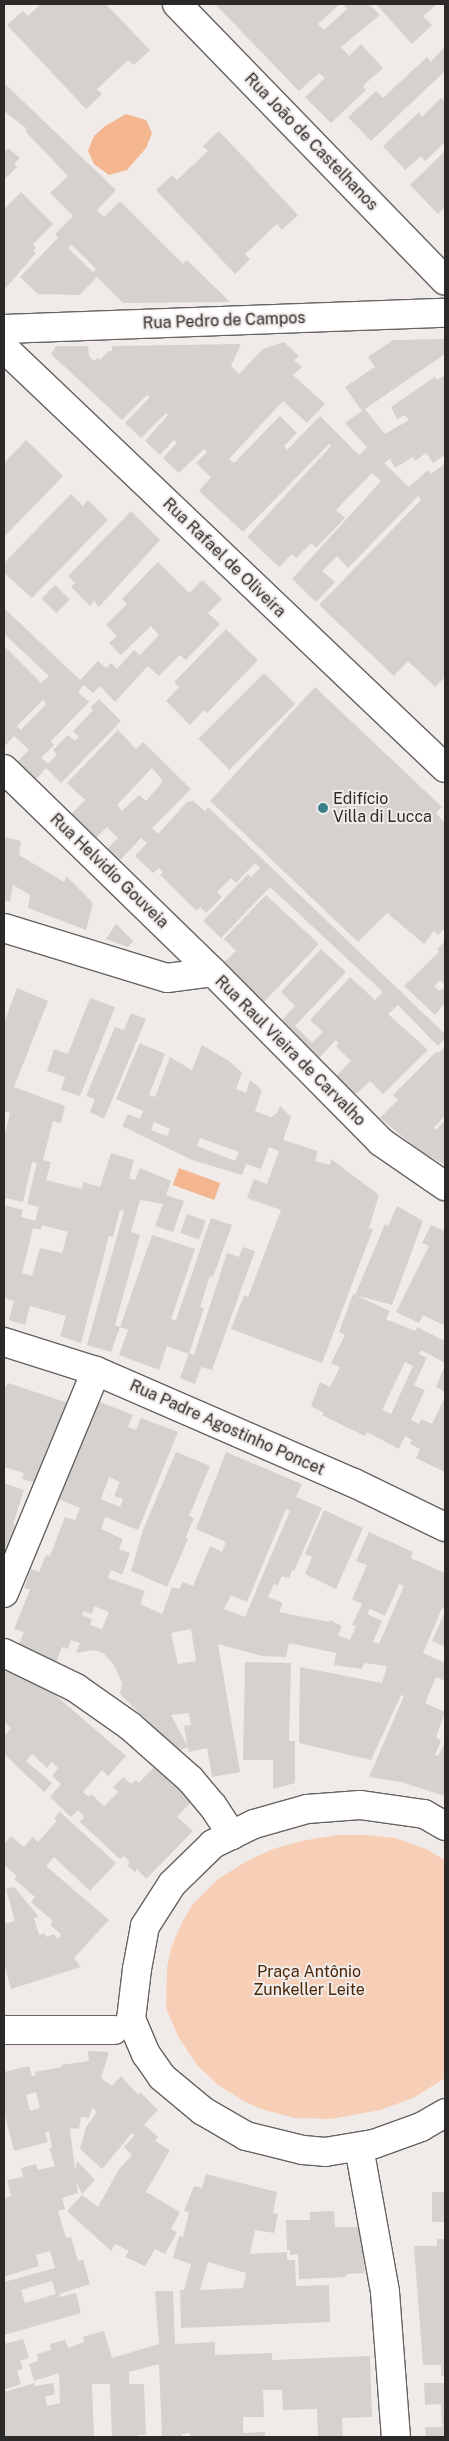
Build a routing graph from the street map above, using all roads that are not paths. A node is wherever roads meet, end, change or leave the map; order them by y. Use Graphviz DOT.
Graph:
graph roads {
  1 [pos="177,4"];
  2 [pos="445,281"];
  3 [pos="445,313"];
  4 [pos="4,329"];
  5 [pos="4,348"];
  6 [pos="445,768"];
  7 [pos="4,769"];
  8 [pos="4,928"];
  9 [pos="213,972"];
  10 [pos="445,1186"];
  11 [pos="4,1342"];
  12 [pos="96,1371"];
  13 [pos="445,1527"];
  14 [pos="4,1593"];
  15 [pos="4,1653"];
  16 [pos="445,1826"];
  17 [pos="232,1835"];
  18 [pos="4,2030"];
  19 [pos="114,2030"];
  20 [pos="445,2113"];
  21 [pos="359,2147"];
  22 [pos="396,2437"];
  1 -- 2 [label="street, Rua João de Castelhanos"];
  3 -- 4 [label="street, Rua Pedro de Campos"];
  5 -- 6 [label="street, Rua Rafael de Oliveira"];
  7 -- 9 [label="street, Rua Helvidio Gouveia"];
  8 -- 9 [label="street, Rua Raul Vieira de Carvalho"];
  9 -- 10 [label="street, Rua Raul Vieira de Carvalho"];
  11 -- 12 [label="street, Rua Padre Agostinho Poncet"];
  12 -- 13 [label="street, Rua Padre Agostinho Poncet"];
  12 -- 14 [label="street"];
  15 -- 17 [label="street"];
  16 -- 17 [label="street"];
  17 -- 21 [label="street"];
  18 -- 19 [label="street"];
  20 -- 21 [label="street"];
  21 -- 22 [label="street"];
}
